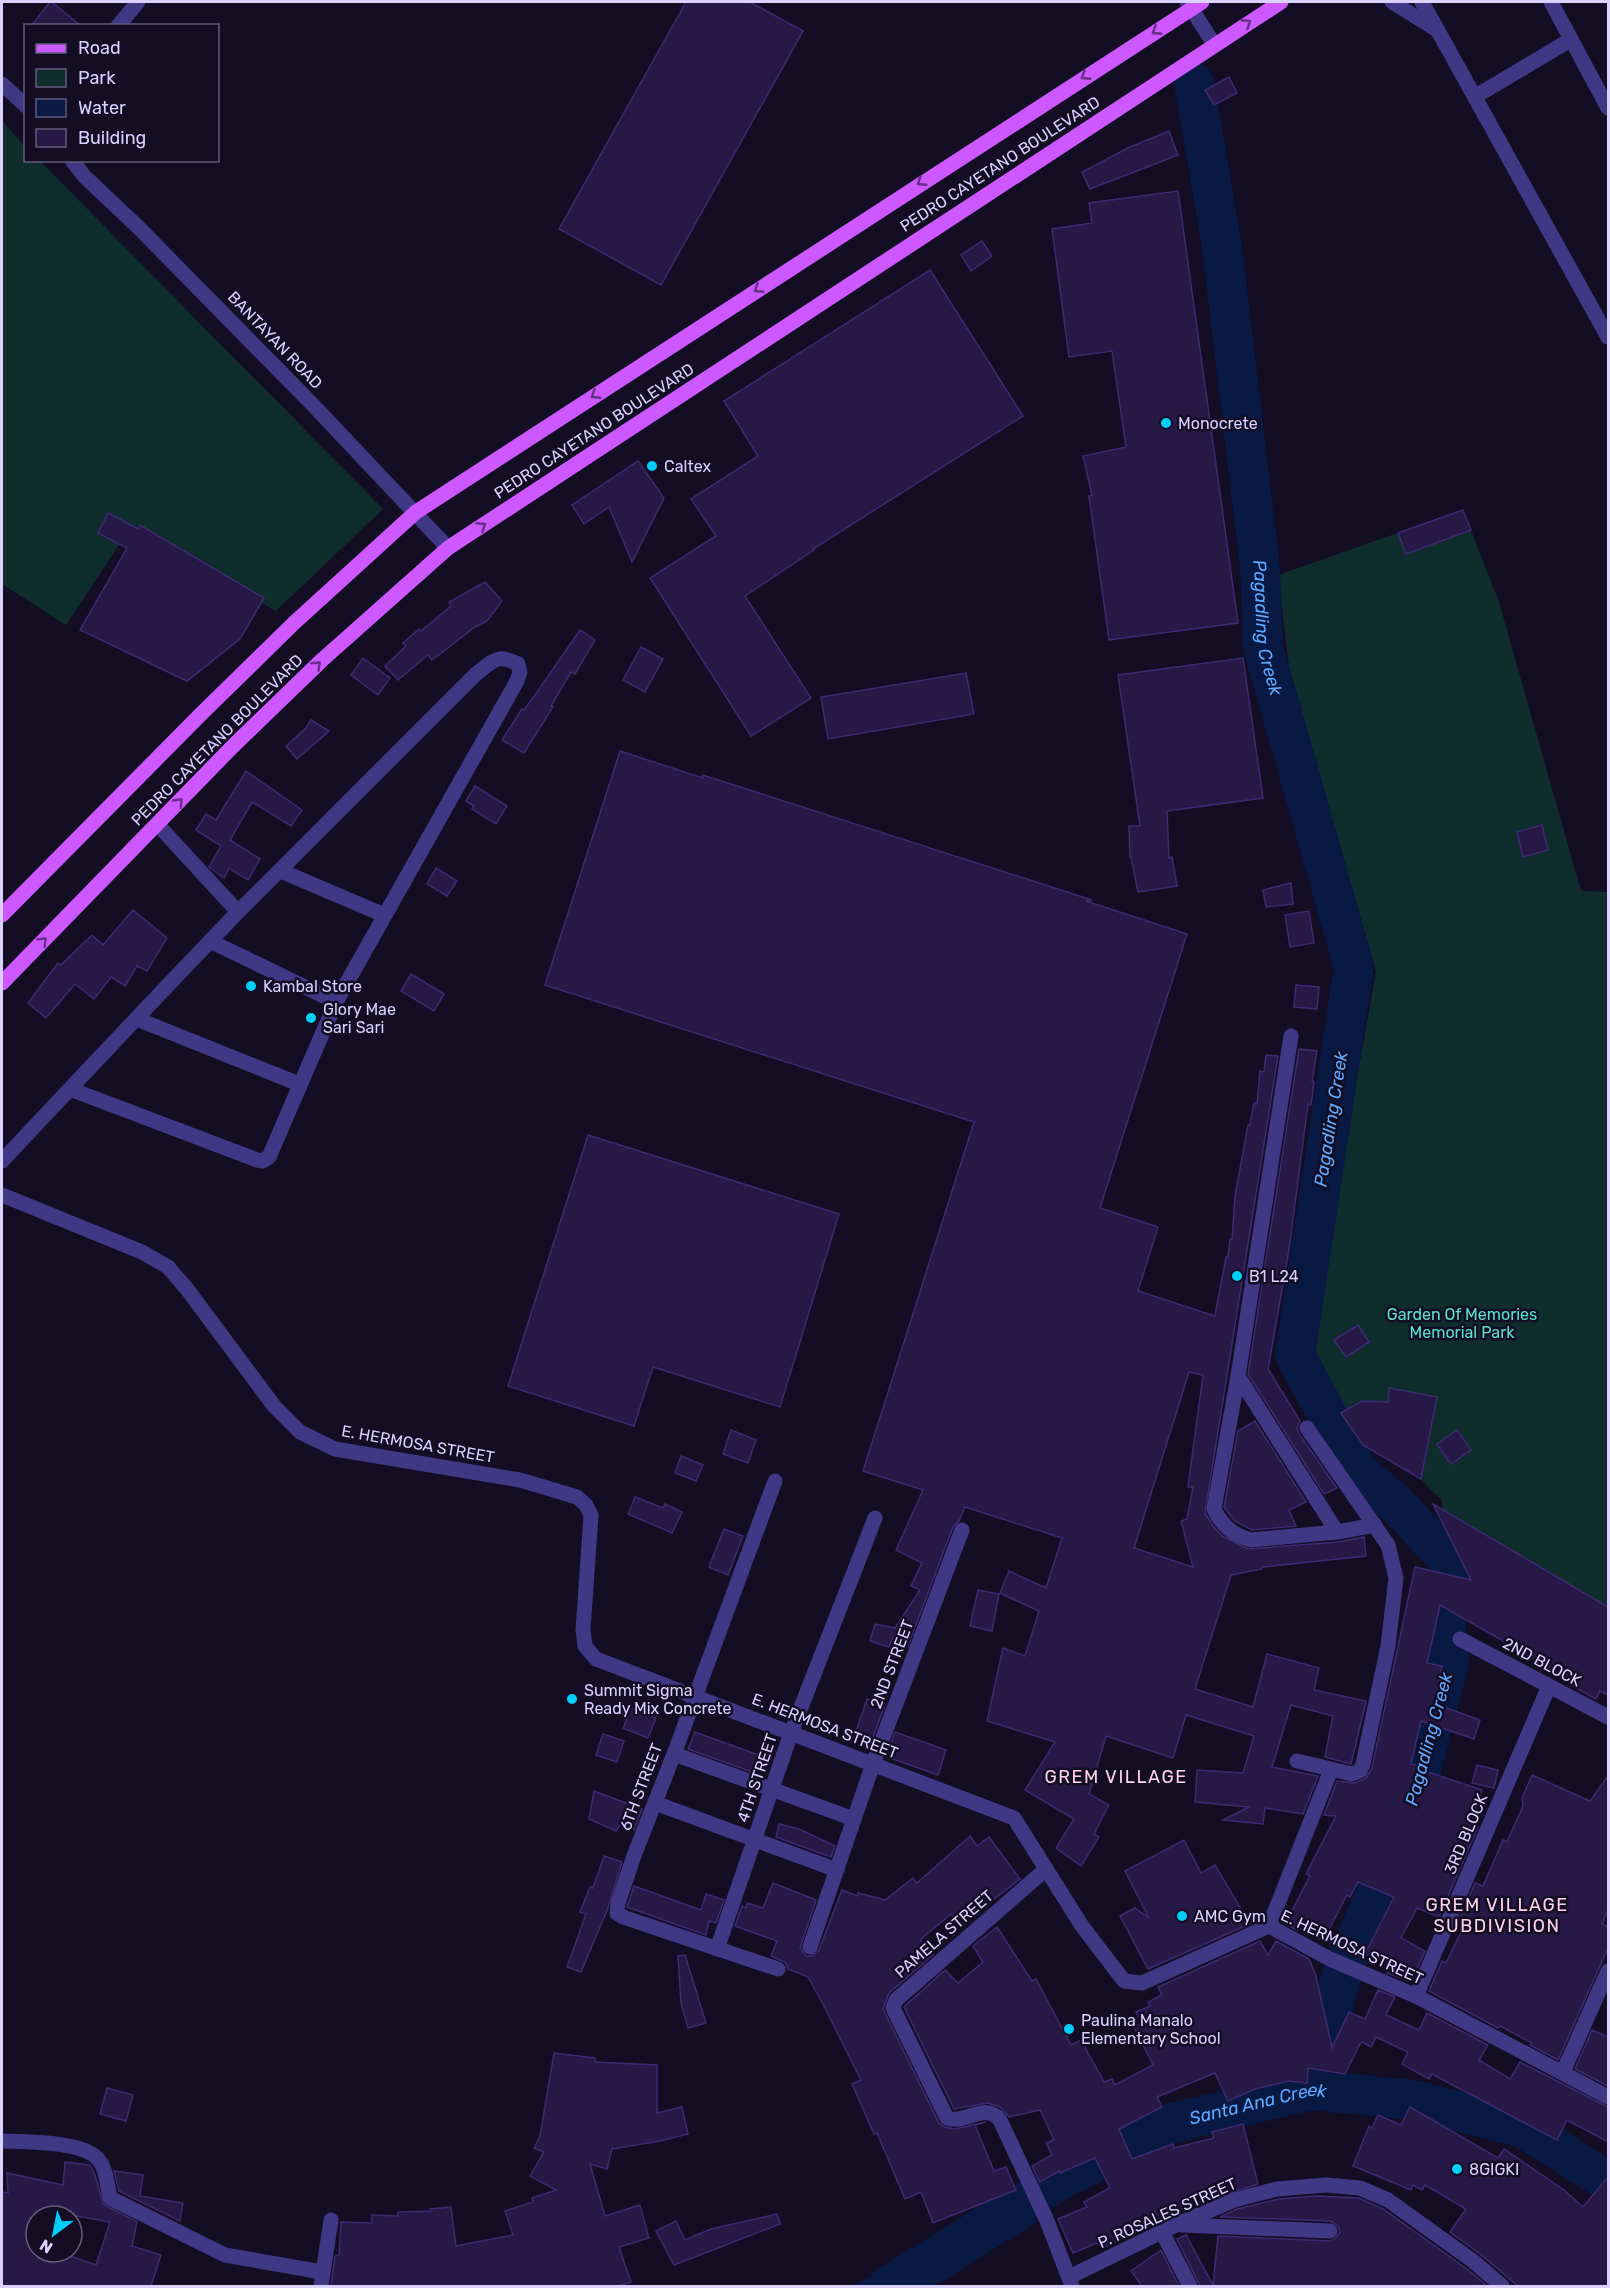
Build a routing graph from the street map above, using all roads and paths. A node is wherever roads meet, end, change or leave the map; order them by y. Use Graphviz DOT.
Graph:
graph roads {
  1 [pos="138,2"];
  2 [pos="1281,2"];
  3 [pos="1392,2"];
  4 [pos="1422,2"];
  5 [pos="1551,2"];
  6 [pos="1194,4"];
  7 [pos="120,24"];
  8 [pos="1439,32"];
  9 [pos="1570,39"];
  10 [pos="1214,44"];
  11 [pos="2,84"];
  12 [pos="1476,96"];
  13 [pos="24,104"];
  14 [pos="1608,108"];
  15 [pos="74,162"];
  16 [pos="1608,337"];
  17 [pos="416,512"];
  18 [pos="448,548"];
  19 [pos="158,825"];
  20 [pos="281,871"];
  21 [pos="238,912"];
  22 [pos="2,915"];
  23 [pos="384,915"];
  24 [pos="210,941"];
  25 [pos="2,983"];
  26 [pos="336,1002"];
  27 [pos="136,1019"];
  28 [pos="1291,1036"];
  29 [pos="299,1084"];
  30 [pos="70,1089"];
  31 [pos="2,1161"];
  32 [pos="2,1195"];
  33 [pos="1238,1376"];
  34 [pos="1307,1428"];
  35 [pos="775,1481"];
  36 [pos="875,1518"];
  37 [pos="1375,1525"];
  38 [pos="962,1530"];
  39 [pos="1337,1532"];
  40 [pos="1460,1639"];
  41 [pos="1549,1686"];
  42 [pos="695,1696"];
  43 [pos="1608,1717"];
  44 [pos="791,1733"];
  45 [pos="674,1754"];
  46 [pos="1297,1761"];
  47 [pos="873,1764"];
  48 [pos="1331,1770"];
  49 [pos="773,1789"];
  50 [pos="655,1803"];
  51 [pos="854,1819"];
  52 [pos="755,1840"];
  53 [pos="837,1870"];
  54 [pos="1045,1870"];
  55 [pos="1269,1926"];
  56 [pos="810,1947"];
  57 [pos="717,1949"];
  58 [pos="778,1969"];
  59 [pos="1608,1971"];
  60 [pos="1416,1996"];
  61 [pos="1563,2072"];
  62 [pos="1608,2097"];
  63 [pos="2,2141"];
  64 [pos="331,2220"];
  65 [pos="1169,2229"];
  66 [pos="1330,2231"];
  67 [pos="322,2279"];
  68 [pos="1071,2282"];
  69 [pos="1190,2286"];
  70 [pos="1502,2286"];
  1 -- 7 [label="street"];
  10 -- 2 [label="main road, PEDRO CAYETANO BOULEVARD, one-way"];
  3 -- 8 [label="street"];
  4 -- 8 [label="street"];
  5 -- 9 [label="street"];
  6 -- 10 [label="street"];
  6 -- 17 [label="main road, PEDRO CAYETANO BOULEVARD, one-way"];
  8 -- 12 [label="street"];
  9 -- 12 [label="street"];
  9 -- 14 [label="street"];
  18 -- 10 [label="main road, PEDRO CAYETANO BOULEVARD, one-way"];
  11 -- 13 [label="street"];
  12 -- 16 [label="street"];
  15 -- 17 [label="street, BANTAYAN ROAD"];
  17 -- 18 [label="street, BANTAYAN ROAD"];
  17 -- 22 [label="main road, PEDRO CAYETANO BOULEVARD"];
  19 -- 18 [label="main road, PEDRO CAYETANO BOULEVARD, one-way"];
  19 -- 21 [label="street"];
  25 -- 19 [label="main road, PEDRO CAYETANO BOULEVARD, one-way"];
  20 -- 21 [label="street"];
  20 -- 23 [label="street"];
  20 -- 23 [label="street"];
  21 -- 24 [label="street"];
  23 -- 26 [label="street"];
  24 -- 26 [label="street"];
  24 -- 27 [label="street"];
  26 -- 29 [label="street"];
  27 -- 29 [label="street"];
  27 -- 30 [label="street"];
  28 -- 33 [label="street"];
  29 -- 30 [label="street"];
  30 -- 31 [label="street"];
  32 -- 42 [label="street, E. HERMOSA STREET"];
  33 -- 39 [label="street"];
  33 -- 39 [label="street"];
  34 -- 37 [label="street"];
  35 -- 42 [label="street, 6TH STREET"];
  36 -- 44 [label="street, 4TH STREET"];
  37 -- 39 [label="street"];
  37 -- 48 [label="street"];
  38 -- 47 [label="street, 2ND STREET"];
  40 -- 41 [label="street, 2ND BLOCK"];
  41 -- 43 [label="street, 2ND BLOCK"];
  41 -- 60 [label="street, 3RD BLOCK"];
  42 -- 44 [label="street, E. HERMOSA STREET"];
  42 -- 45 [label="street, 6TH STREET"];
  44 -- 47 [label="street, E. HERMOSA STREET"];
  44 -- 49 [label="street, 4TH STREET"];
  45 -- 49 [label="street"];
  45 -- 50 [label="street, 6TH STREET"];
  46 -- 48 [label="street"];
  47 -- 51 [label="street, 2ND STREET"];
  47 -- 54 [label="street, E. HERMOSA STREET"];
  48 -- 55 [label="street"];
  49 -- 51 [label="street"];
  49 -- 52 [label="street, 4TH STREET"];
  50 -- 52 [label="street"];
  50 -- 57 [label="street, 6TH STREET"];
  51 -- 53 [label="street, 2ND STREET"];
  52 -- 53 [label="street"];
  52 -- 57 [label="street, 4TH STREET"];
  53 -- 56 [label="street, 2ND STREET"];
  54 -- 55 [label="street, E. HERMOSA STREET"];
  54 -- 68 [label="street, PAMELA STREET"];
  55 -- 60 [label="street, E. HERMOSA STREET"];
  57 -- 58 [label="street, 6TH STREET"];
  59 -- 61 [label="street"];
  60 -- 61 [label="street, E. HERMOSA STREET"];
  61 -- 62 [label="street, E. HERMOSA STREET"];
  63 -- 67 [label="street"];
  64 -- 67 [label="street"];
  65 -- 66 [label="street"];
  65 -- 68 [label="street, P. ROSALES STREET"];
  65 -- 69 [label="street"];
  65 -- 70 [label="street, P. ROSALES STREET"];
}
